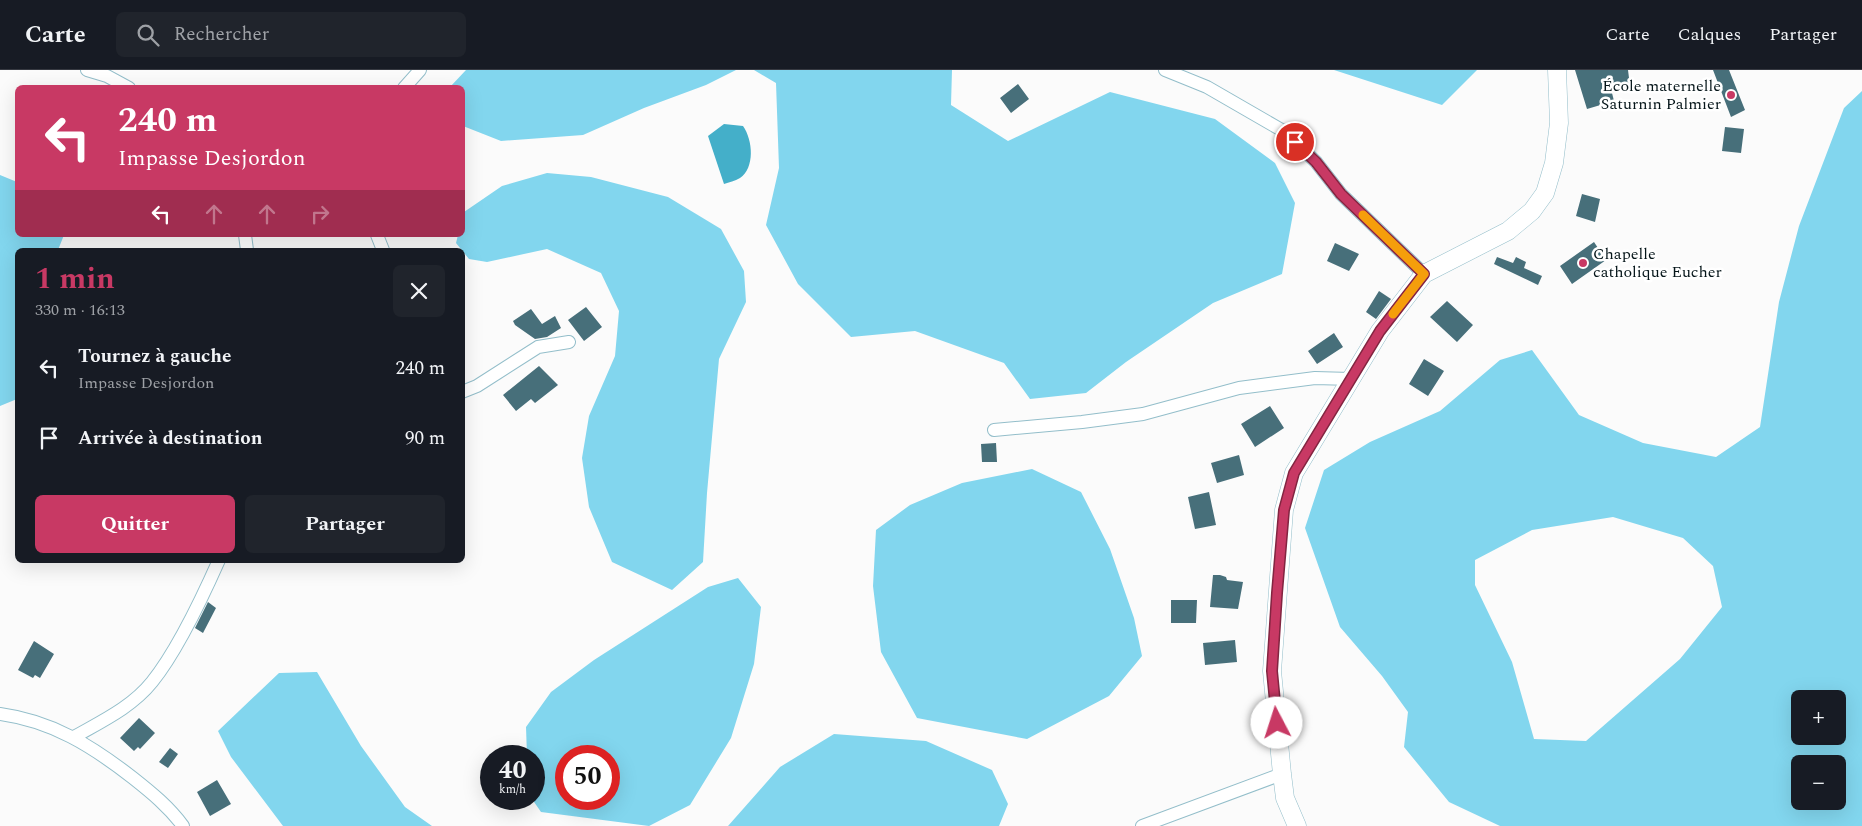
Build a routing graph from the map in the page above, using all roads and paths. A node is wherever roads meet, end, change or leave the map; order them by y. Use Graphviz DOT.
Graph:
graph roads {
  1 [pos="87,70"];
  2 [pos="420,70"];
  3 [pos="1164,70"];
  4 [pos="1557,70"];
  5 [pos="124,85"];
  6 [pos="407,85"];
  7 [pos="1424,274"];
  8 [pos="569,342"];
  9 [pos="1351,379"];
  10 [pos="465,391"];
  11 [pos="994,430"];
  12 [pos="217,563"];
  13 [pos="0,714"];
  14 [pos="74,737"];
  15 [pos="1282,774"];
  16 [pos="182,826"];
  17 [pos="1142,826"];
  18 [pos="1297,826"];
  1 -- 5 [label="street"];
  2 -- 6 [label="street"];
  3 -- 7 [label="street"];
  4 -- 7 [label="main road"];
  7 -- 9 [label="main road"];
  8 -- 10 [label="street"];
  9 -- 11 [label="street"];
  9 -- 15 [label="main road"];
  12 -- 14 [label="street"];
  13 -- 14 [label="street"];
  14 -- 16 [label="street"];
  15 -- 17 [label="street"];
  15 -- 18 [label="main road"];
}
